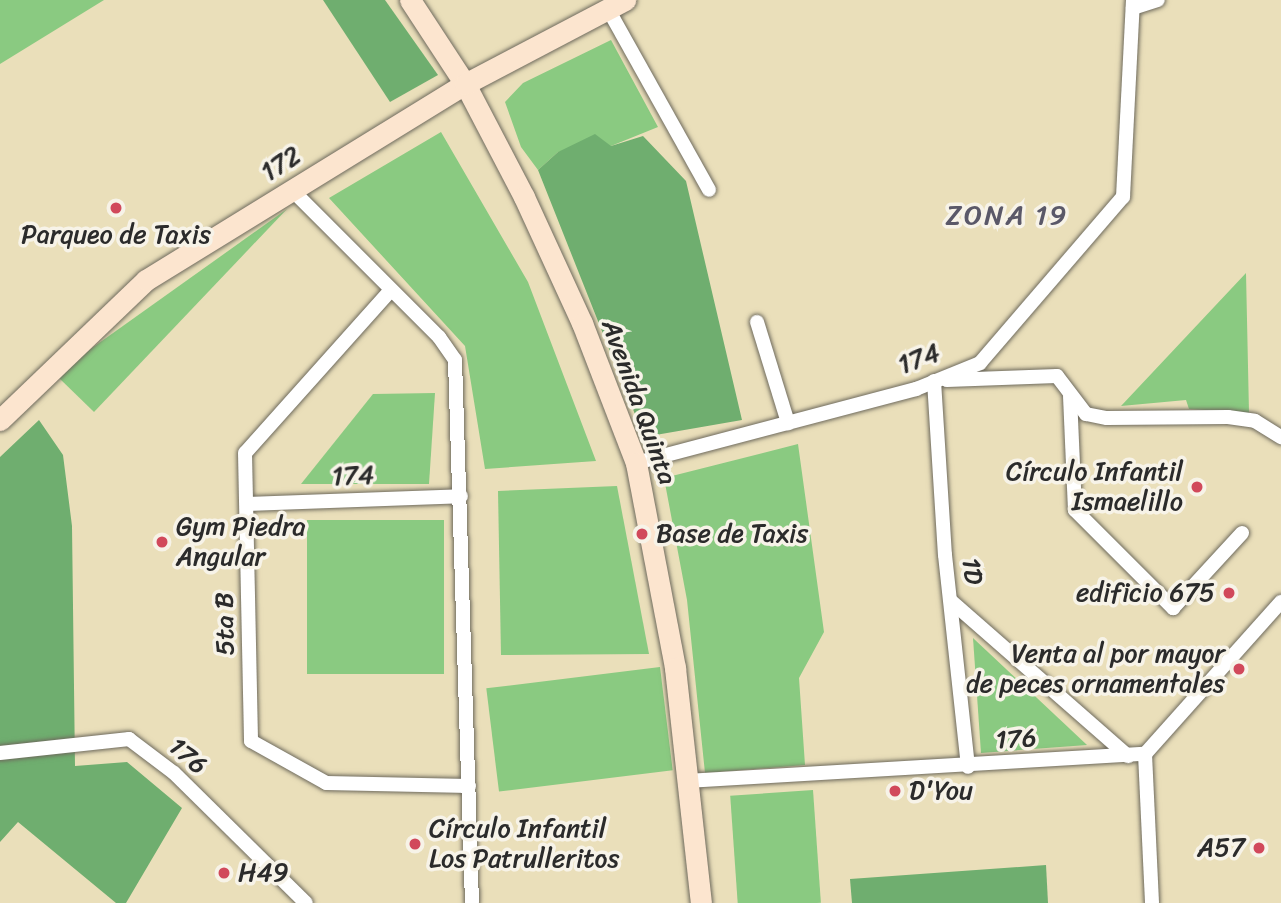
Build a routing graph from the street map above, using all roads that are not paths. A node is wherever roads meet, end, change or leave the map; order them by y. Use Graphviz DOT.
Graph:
graph roads {
  1 [pos="410,0"];
  2 [pos="1158,0"];
  3 [pos="616,4"];
  4 [pos="1133,4"];
  5 [pos="465,84"];
  6 [pos="292,190"];
  7 [pos="709,190"];
  8 [pos="390,291"];
  9 [pos="757,322"];
  10 [pos="934,381"];
  11 [pos="1070,396"];
  12 [pos="0,420"];
  13 [pos="788,423"];
  14 [pos="1281,437"];
  15 [pos="636,463"];
  16 [pos="461,496"];
  17 [pos="247,504"];
  18 [pos="1242,533"];
  19 [pos="952,602"];
  20 [pos="1281,602"];
  21 [pos="0,752"];
  22 [pos="1145,754"];
  23 [pos="1128,756"];
  24 [pos="968,766"];
  25 [pos="685,781"];
  26 [pos="469,786"];
  27 [pos="306,903"];
  28 [pos="472,903"];
  29 [pos="701,903"];
  30 [pos="1152,903"];
  1 -- 5 [label="main road, Avenida Quinta"];
  2 -- 4 [label="street"];
  3 -- 5 [label="main road, 172"];
  3 -- 7 [label="street"];
  4 -- 10 [label="street, 174"];
  5 -- 6 [label="main road, 172"];
  5 -- 15 [label="main road, Avenida Quinta"];
  6 -- 8 [label="street"];
  6 -- 12 [label="main road, 172"];
  8 -- 16 [label="street"];
  8 -- 17 [label="street, 5ta B"];
  9 -- 13 [label="street"];
  10 -- 11 [label="street"];
  10 -- 13 [label="street, 174"];
  10 -- 19 [label="street, 1D"];
  11 -- 14 [label="street"];
  11 -- 18 [label="street"];
  13 -- 15 [label="street, 174"];
  15 -- 25 [label="main road, Avenida Quinta"];
  16 -- 17 [label="street, 174"];
  16 -- 26 [label="street"];
  17 -- 26 [label="street, 5ta B"];
  19 -- 23 [label="street"];
  19 -- 24 [label="street, 1D"];
  20 -- 22 [label="street"];
  21 -- 27 [label="street, 176"];
  22 -- 23 [label="street, 176"];
  22 -- 30 [label="street"];
  23 -- 24 [label="street, 176"];
  24 -- 25 [label="street, 176"];
  25 -- 29 [label="main road, Avenida Quinta"];
  26 -- 28 [label="street"];
}
